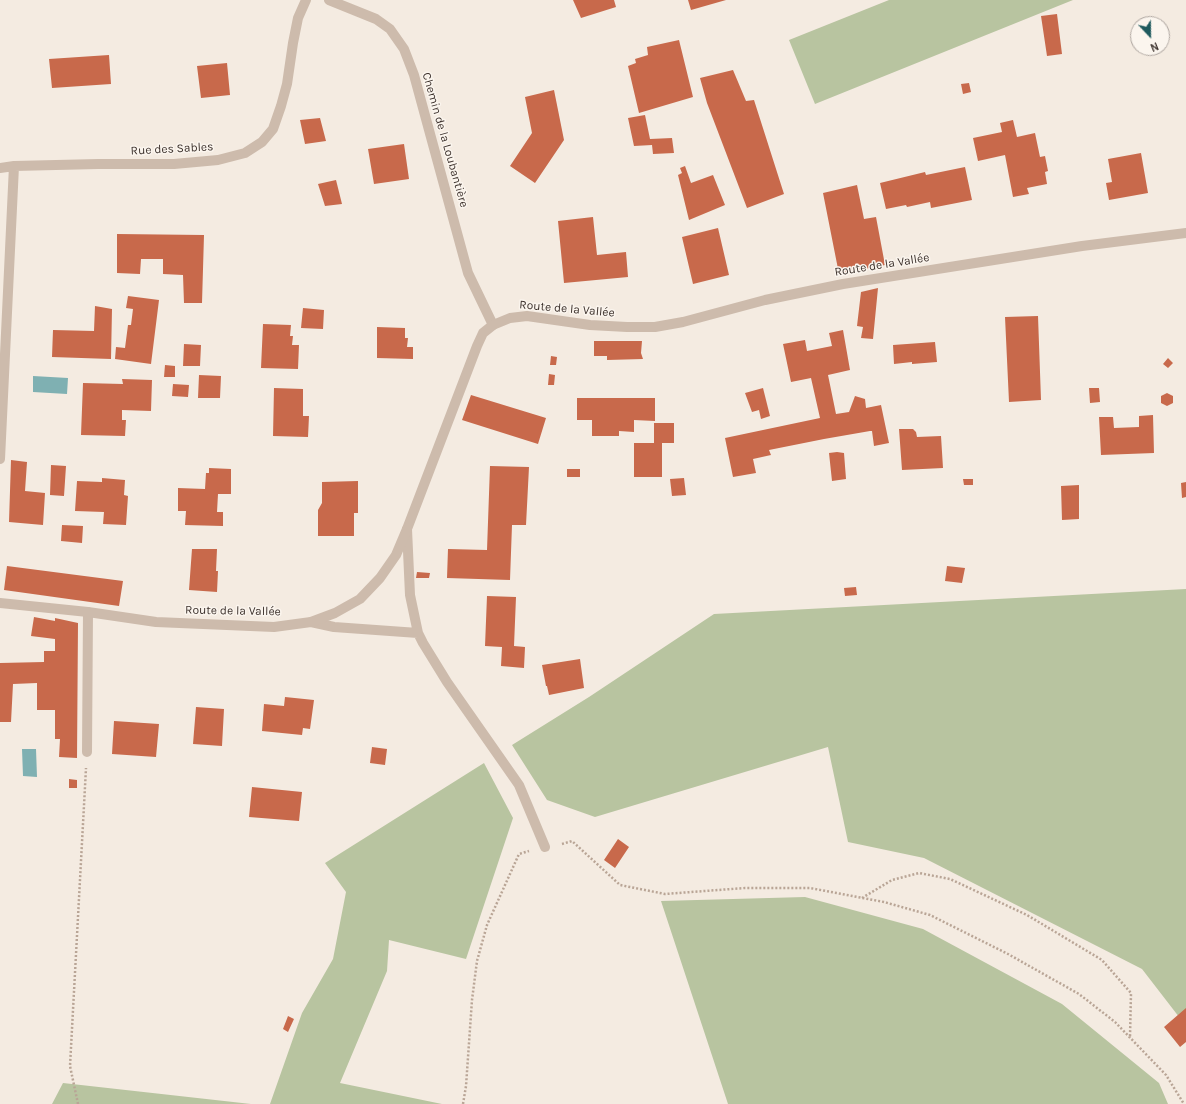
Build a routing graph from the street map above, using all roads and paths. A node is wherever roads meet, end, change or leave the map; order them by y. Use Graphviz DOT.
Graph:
graph roads {
  1 [pos="306,0"];
  2 [pos="329,0"];
  3 [pos="14,166"];
  4 [pos="0,168"];
  5 [pos="1186,233"];
  6 [pos="493,325"];
  7 [pos="0,459"];
  8 [pos="408,529"];
  9 [pos="0,603"];
  10 [pos="88,612"];
  11 [pos="310,622"];
  12 [pos="418,633"];
  13 [pos="87,752"];
  14 [pos="545,847"];
  15 [pos="862,898"];
  16 [pos="1130,1037"];
  17 [pos="78,1104"];
  18 [pos="463,1104"];
  19 [pos="1184,1104"];
  1 -- 3 [label="street, Rue des Sables"];
  2 -- 6 [label="street, Chemin de la Loubantière"];
  3 -- 4 [label="street, Rue des Sables"];
  3 -- 7 [label="street"];
  5 -- 6 [label="street, Route de la Vallée"];
  6 -- 8 [label="street, Route de la Vallée"];
  8 -- 11 [label="street, Route de la Vallée"];
  8 -- 12 [label="street"];
  9 -- 10 [label="street, Route de la Vallée"];
  10 -- 11 [label="street, Route de la Vallée"];
  10 -- 13 [label="street"];
  11 -- 12 [label="street"];
  12 -- 14 [label="street"];
  13 -- 17 [label="path"];
  14 -- 15 [label="path"];
  14 -- 18 [label="path"];
  15 -- 16 [label="path"];
  15 -- 16 [label="path"];
  16 -- 19 [label="path"];
}
